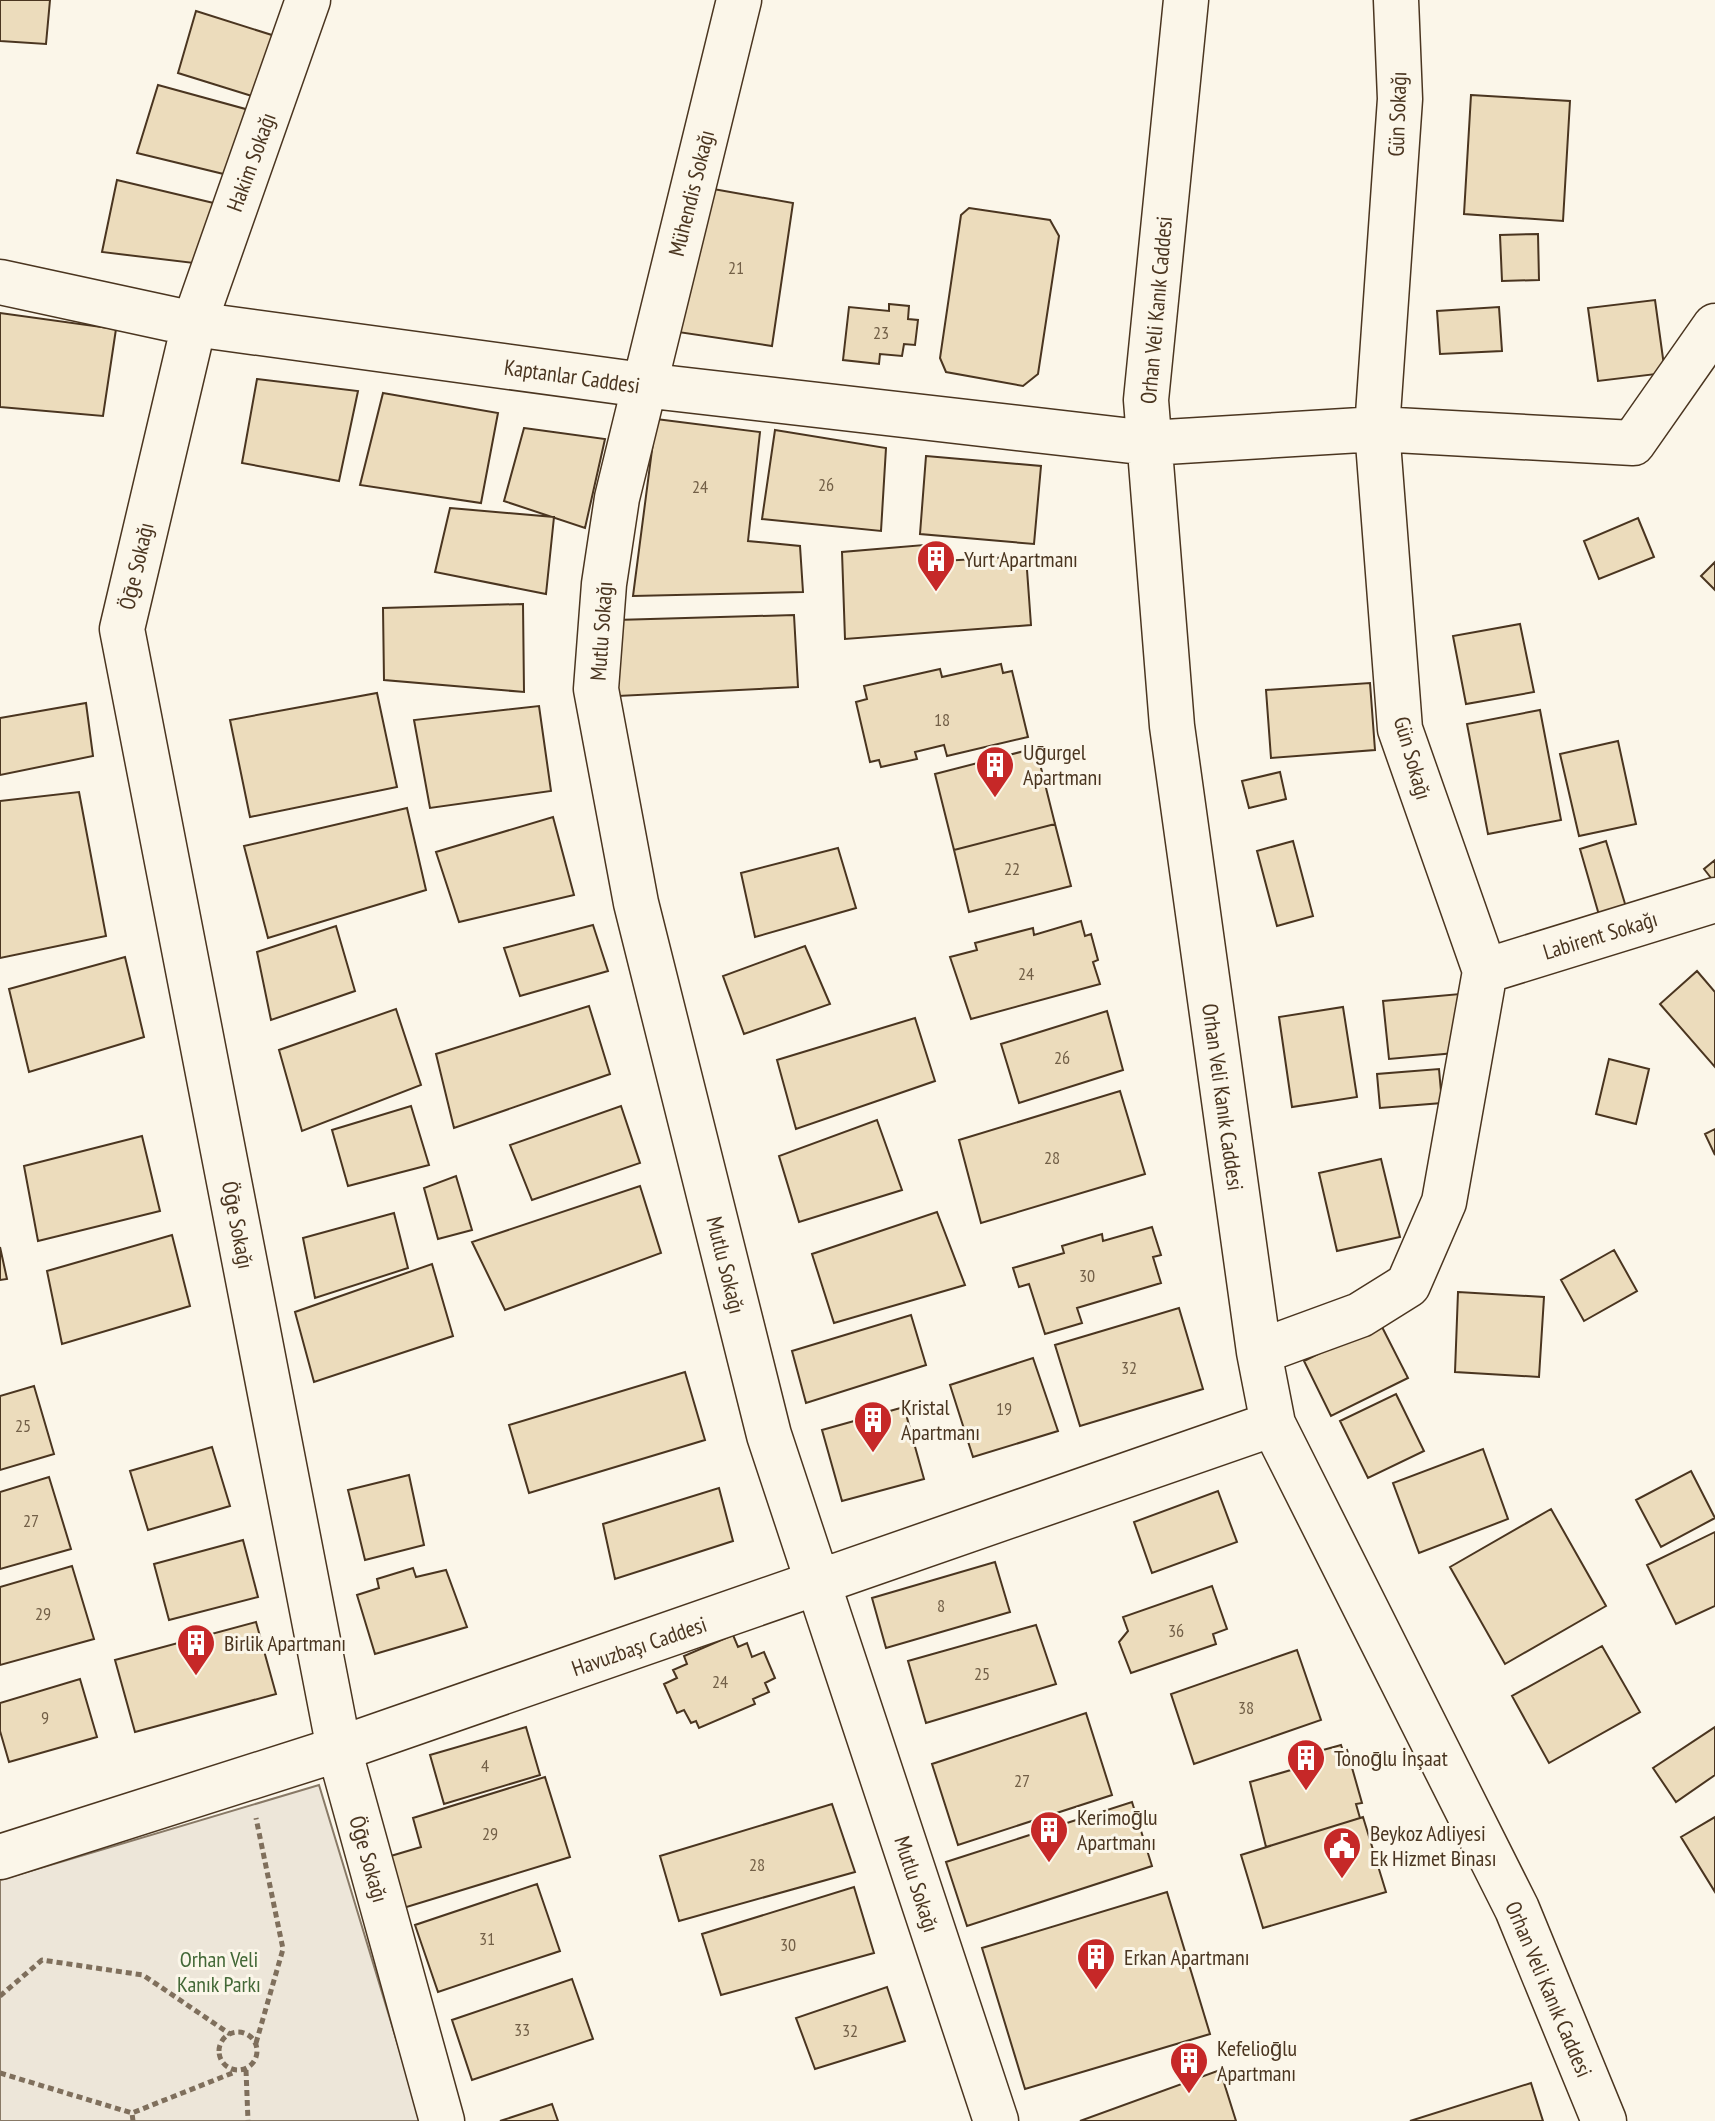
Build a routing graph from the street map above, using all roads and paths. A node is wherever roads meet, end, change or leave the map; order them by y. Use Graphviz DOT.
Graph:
graph roads {
  1 [pos="308,0"];
  2 [pos="739,0"];
  3 [pos="1186,0"];
  4 [pos="1396,0"];
  5 [pos="0,282"];
  6 [pos="194,324"];
  7 [pos="1715,326"];
  8 [pos="643,385"];
  9 [pos="1377,429"];
  10 [pos="1149,443"];
  11 [pos="1715,900"];
  12 [pos="1485,971"];
  13 [pos="1259,1352"];
  14 [pos="1273,1424"];
  15 [pos="817,1584"];
  16 [pos="339,1749"];
  17 [pos="248,1778"];
  18 [pos="0,1857"];
  19 [pos="0,1996"];
  20 [pos="230,2034"];
  21 [pos="256,2043"];
  22 [pos="246,2070"];
  23 [pos="236,2071"];
  24 [pos="0,2073"];
  25 [pos="132,2113"];
  26 [pos="133,2121"];
  27 [pos="248,2121"];
  28 [pos="442,2121"];
  29 [pos="996,2121"];
  30 [pos="1604,2121"];
  1 -- 6 [label="street, Hakim Sokağı"];
  2 -- 8 [label="street, Mühendis Sokağı"];
  3 -- 10 [label="street, Orhan Veli Kanık Caddesi"];
  4 -- 9 [label="street, Gün Sokağı"];
  5 -- 6 [label="street, Kaptanlar Caddesi"];
  6 -- 8 [label="street, Kaptanlar Caddesi"];
  6 -- 16 [label="street, Öḡe Sokağı"];
  7 -- 9 [label="street, Kaptanlar Caddesi"];
  8 -- 10 [label="street, Kaptanlar Caddesi"];
  8 -- 15 [label="street, Mutlu Sokağı"];
  9 -- 10 [label="street, Kaptanlar Caddesi"];
  9 -- 12 [label="street, Gün Sokağı"];
  10 -- 13 [label="street, Orhan Veli Kanık Caddesi"];
  11 -- 12 [label="street, Labirent Sokağı"];
  12 -- 13 [label="street, Gün Sokağı"];
  13 -- 14 [label="street, Orhan Veli Kanık Caddesi"];
  14 -- 15 [label="street, Havuzbaşı Caddesi"];
  14 -- 30 [label="street, Orhan Veli Kanık Caddesi"];
  15 -- 16 [label="street, Havuzbaşı Caddesi"];
  15 -- 29 [label="street, Mutlu Sokağı"];
  16 -- 17 [label="street, Havuzbaşı Caddesi"];
  16 -- 28 [label="street, Öḡe Sokağı"];
  17 -- 18 [label="street, Havuzbaşı Caddesi"];
  17 -- 21 [label="path"];
  19 -- 20 [label="path"];
  20 -- 21 [label="path"];
  20 -- 23 [label="path"];
  21 -- 22 [label="path"];
  22 -- 23 [label="path"];
  22 -- 27 [label="path"];
  23 -- 25 [label="path"];
  24 -- 25 [label="path"];
  25 -- 26 [label="path"];
}
